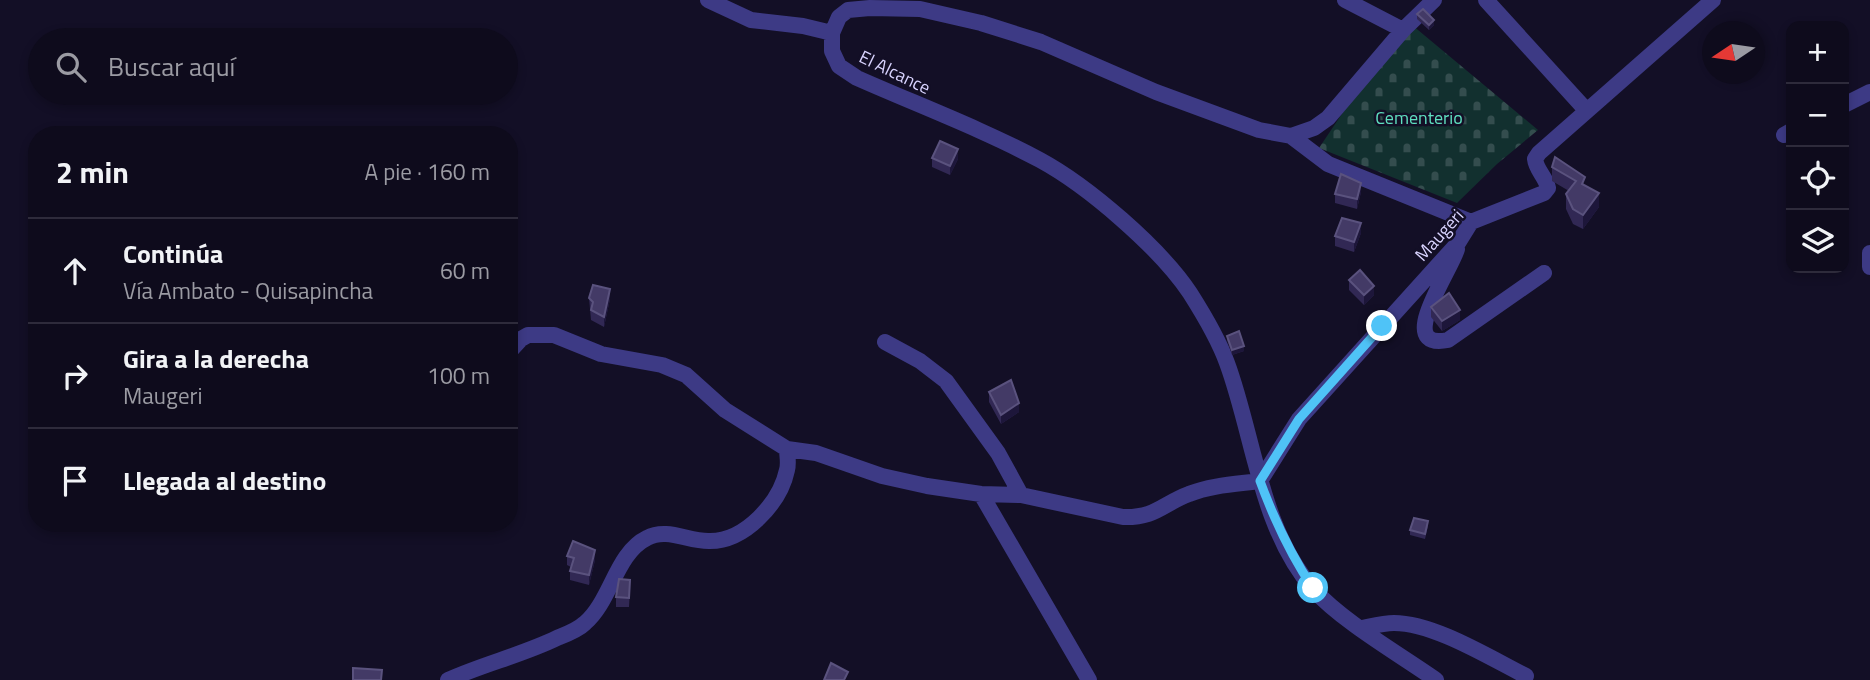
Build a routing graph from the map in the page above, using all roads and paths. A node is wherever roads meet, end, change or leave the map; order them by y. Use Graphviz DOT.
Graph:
graph roads {
  1 [pos="708,0"];
  2 [pos="1345,0"];
  3 [pos="1434,0"];
  4 [pos="1486,0"];
  5 [pos="1713,0"];
  6 [pos="1403,30"];
  7 [pos="832,33"];
  8 [pos="1870,92"];
  9 [pos="1849,102"];
  10 [pos="1586,110"];
  11 [pos="1291,136"];
  12 [pos="1471,222"];
  13 [pos="1458,243"];
  14 [pos="1870,253"];
  15 [pos="1870,267"];
  16 [pos="1544,273"];
  17 [pos="518,342"];
  18 [pos="885,342"];
  19 [pos="787,449"];
  20 [pos="1260,481"];
  21 [pos="981,494"];
  22 [pos="1021,495"];
  23 [pos="1362,628"];
  24 [pos="1526,676"];
  25 [pos="448,680"];
  26 [pos="1089,680"];
  27 [pos="1437,680"];
  1 -- 7 [label="street"];
  2 -- 6 [label="street"];
  3 -- 6 [label="street"];
  4 -- 10 [label="street"];
  5 -- 10 [label="street, Maugeri"];
  6 -- 11 [label="street"];
  7 -- 11 [label="street"];
  7 -- 20 [label="street, El Alcance"];
  8 -- 9 [label="street"];
  10 -- 12 [label="street, Maugeri"];
  11 -- 12 [label="street"];
  12 -- 13 [label="street, Maugeri"];
  13 -- 16 [label="street"];
  13 -- 20 [label="street, Maugeri"];
  14 -- 15 [label="street"];
  17 -- 19 [label="street"];
  18 -- 22 [label="street"];
  19 -- 21 [label="street"];
  19 -- 25 [label="street"];
  20 -- 22 [label="street"];
  20 -- 23 [label="street, El Alcance"];
  21 -- 22 [label="street"];
  21 -- 26 [label="street"];
  23 -- 24 [label="street"];
  23 -- 27 [label="street, El Alcance"];
}
